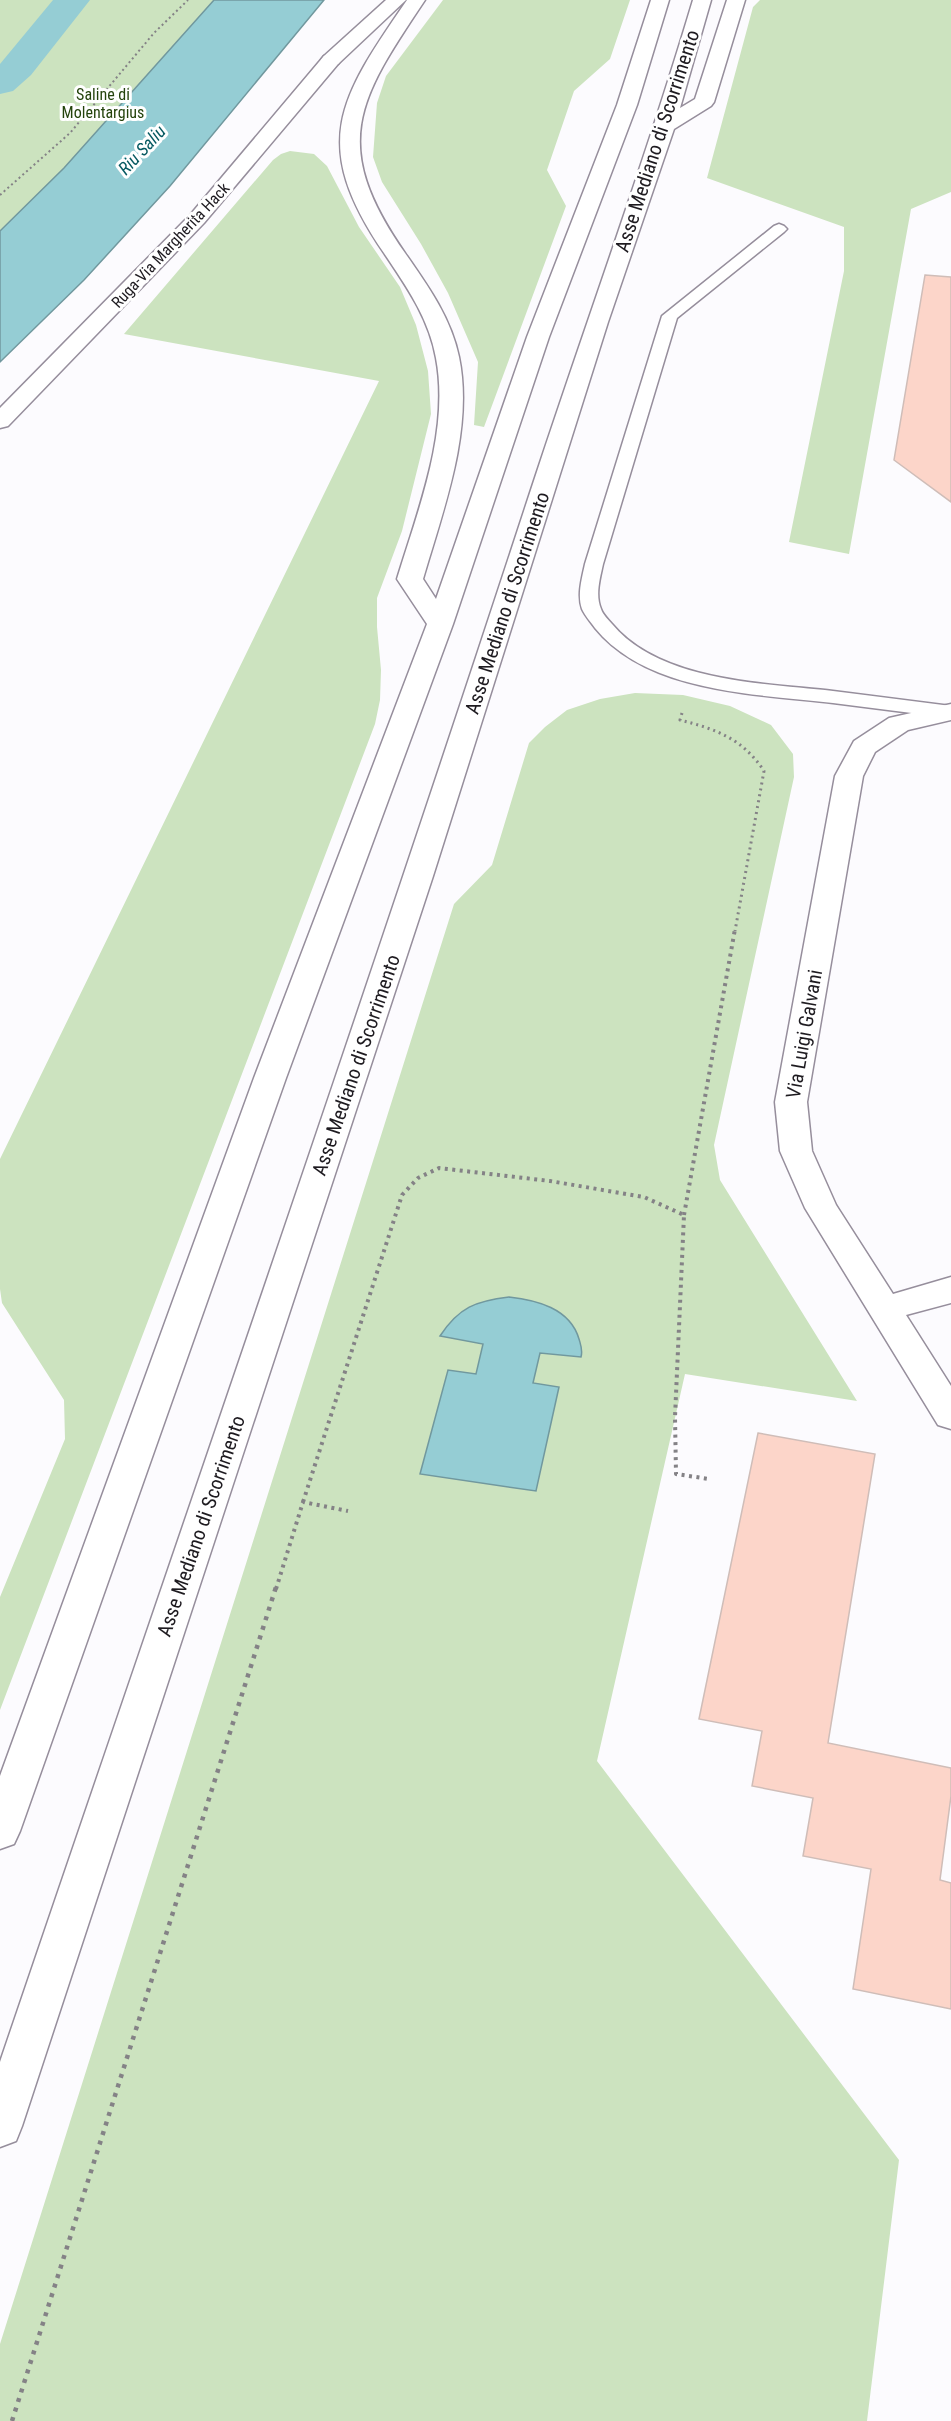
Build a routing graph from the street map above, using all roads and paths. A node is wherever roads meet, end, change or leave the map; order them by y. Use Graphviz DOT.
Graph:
graph roads {
  1 [pos="188,0"];
  2 [pos="374,0"];
  3 [pos="397,0"];
  4 [pos="417,0"];
  5 [pos="660,0"];
  6 [pos="702,0"];
  7 [pos="736,0"];
  8 [pos="331,60"];
  9 [pos="665,126"];
  10 [pos="0,195"];
  11 [pos="779,229"];
  12 [pos="0,421"];
  13 [pos="440,624"];
  14 [pos="691,676"];
  15 [pos="951,712"];
  16 [pos="684,1215"];
  17 [pos="951,1290"];
  18 [pos="884,1309"];
  19 [pos="951,1415"];
  20 [pos="709,1479"];
  21 [pos="303,1502"];
  22 [pos="348,1511"];
  23 [pos="0,1832"];
  24 [pos="0,2126"];
  25 [pos="12,2421"];
  1 -- 10 [label="path"];
  2 -- 8 [label="main road"];
  3 -- 8 [label="main road"];
  4 -- 13 [label="main road"];
  5 -- 13 [label="main road, Asse Mediano di Scorrimento"];
  6 -- 9 [label="main road, Asse Mediano di Scorrimento"];
  7 -- 9 [label="main road"];
  8 -- 12 [label="main road, Ruga-Via Margherita Hack"];
  9 -- 24 [label="main road, Asse Mediano di Scorrimento"];
  11 -- 14 [label="lane"];
  13 -- 23 [label="main road, Asse Mediano di Scorrimento"];
  14 -- 15 [label="lane"];
  14 -- 16 [label="path"];
  15 -- 18 [label="main road, Via Luigi Galvani"];
  16 -- 20 [label="path"];
  16 -- 21 [label="path"];
  17 -- 18 [label="main road"];
  18 -- 19 [label="main road, Via Luigi Galvani"];
  21 -- 22 [label="path"];
  21 -- 25 [label="path"];
}
